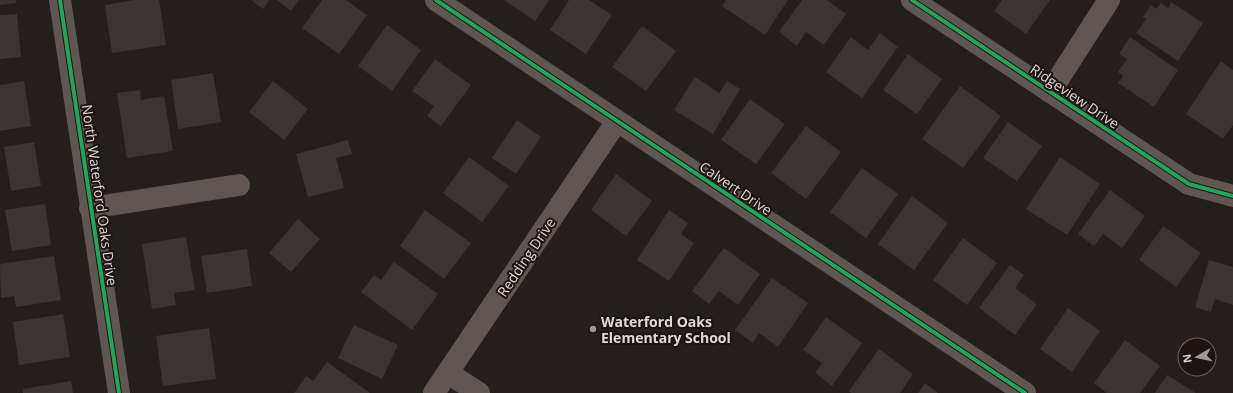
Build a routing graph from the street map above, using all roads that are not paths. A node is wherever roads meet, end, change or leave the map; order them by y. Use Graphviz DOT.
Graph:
graph roads {
  1 [pos="60,0"];
  2 [pos="436,0"];
  3 [pos="912,0"];
  4 [pos="1110,0"];
  5 [pos="1050,92"];
  6 [pos="617,121"];
  7 [pos="239,185"];
  8 [pos="1233,196"];
  9 [pos="90,208"];
  10 [pos="448,373"];
  11 [pos="119,393"];
  12 [pos="434,393"];
  13 [pos="479,393"];
  14 [pos="1025,393"];
  1 -- 9 [label="street, North Waterford Oaks Drive"];
  2 -- 6 [label="street, Calvert Drive"];
  3 -- 5 [label="street, Ridgeview Drive"];
  4 -- 5 [label="street"];
  5 -- 8 [label="street, Ridgeview Drive"];
  6 -- 10 [label="street, Redding Drive"];
  6 -- 14 [label="street, Calvert Drive"];
  7 -- 9 [label="street"];
  9 -- 11 [label="street, North Waterford Oaks Drive"];
  10 -- 12 [label="street, Redding Drive"];
  10 -- 13 [label="street"];
}
